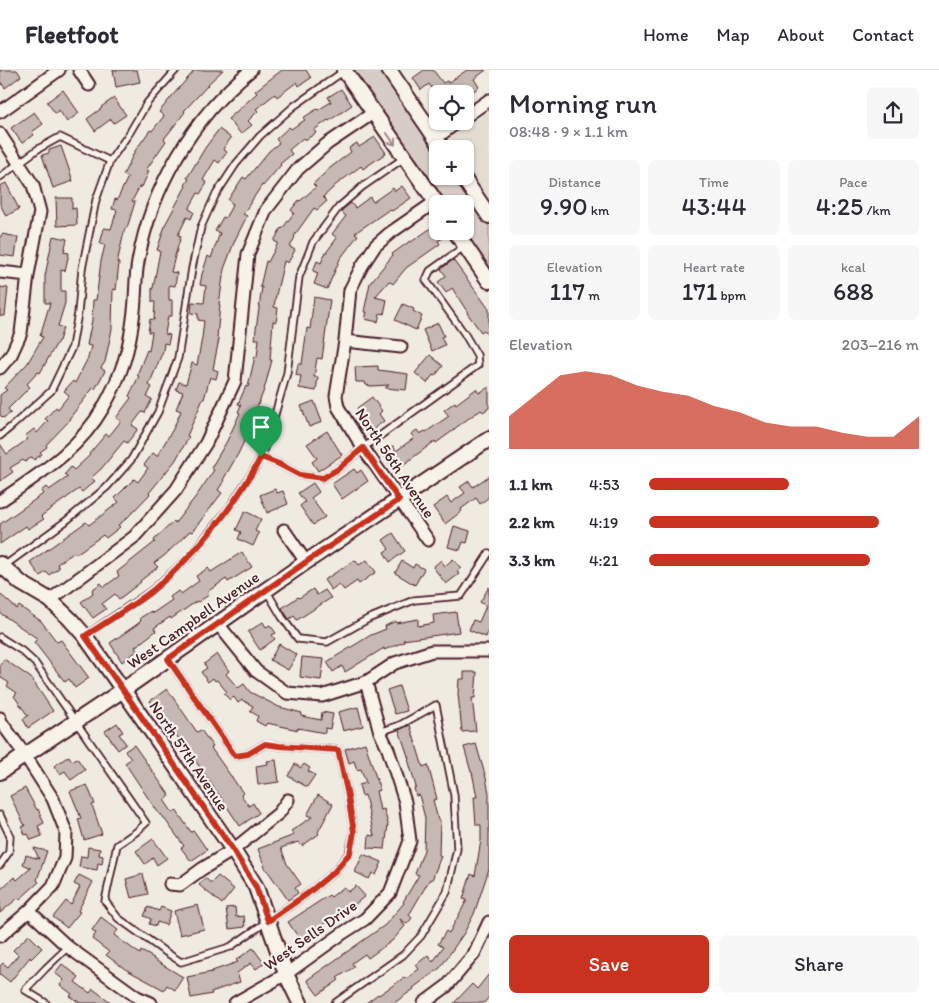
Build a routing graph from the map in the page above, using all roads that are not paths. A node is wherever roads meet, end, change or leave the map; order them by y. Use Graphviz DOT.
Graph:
graph roads {
  1 [pos="58,70"];
  2 [pos="79,70"];
  3 [pos="176,70"];
  4 [pos="252,70"];
  5 [pos="344,70"];
  6 [pos="389,70"];
  7 [pos="89,85"];
  8 [pos="489,100"];
  9 [pos="474,111"];
  10 [pos="0,112"];
  11 [pos="373,113"];
  12 [pos="451,130"];
  13 [pos="0,134"];
  14 [pos="437,140"];
  15 [pos="442,140"];
  16 [pos="404,158"];
  17 [pos="110,161"];
  18 [pos="19,164"];
  19 [pos="0,177"];
  20 [pos="468,185"];
  21 [pos="430,195"];
  22 [pos="429,208"];
  23 [pos="489,216"];
  24 [pos="462,240"];
  25 [pos="466,246"];
  26 [pos="0,272"];
  27 [pos="28,275"];
  28 [pos="489,281"];
  29 [pos="345,341"];
  30 [pos="401,347"];
  31 [pos="0,368"];
  32 [pos="0,436"];
  33 [pos="489,438"];
  34 [pos="363,448"];
  35 [pos="261,457"];
  36 [pos="399,500"];
  37 [pos="0,501"];
  38 [pos="284,530"];
  39 [pos="428,540"];
  40 [pos="489,552"];
  41 [pos="306,562"];
  42 [pos="1,567"];
  43 [pos="266,590"];
  44 [pos="50,600"];
  45 [pos="218,624"];
  46 [pos="85,636"];
  47 [pos="0,637"];
  48 [pos="489,651"];
  49 [pos="168,659"];
  50 [pos="366,682"];
  51 [pos="123,690"];
  52 [pos="0,718"];
  53 [pos="76,722"];
  54 [pos="380,732"];
  55 [pos="25,756"];
  56 [pos="0,772"];
  57 [pos="288,800"];
  58 [pos="0,815"];
  59 [pos="233,850"];
  60 [pos="0,866"];
  61 [pos="170,884"];
  62 [pos="29,911"];
  63 [pos="268,921"];
  64 [pos="489,922"];
  65 [pos="0,936"];
  66 [pos="68,947"];
  67 [pos="286,974"];
  68 [pos="46,1003"];
  69 [pos="151,1003"];
  70 [pos="235,1003"];
  71 [pos="300,1003"];
  72 [pos="335,1003"];
  73 [pos="424,1003"];
  1 -- 10 [label="street"];
  2 -- 7 [label="street"];
  3 -- 17 [label="lane"];
  4 -- 37 [label="street"];
  5 -- 11 [label="street"];
  5 -- 42 [label="lane"];
  6 -- 14 [label="street"];
  8 -- 9 [label="street"];
  11 -- 16 [label="street, one-way"];
  11 -- 44 [label="street"];
  12 -- 15 [label="street"];
  13 -- 18 [label="street"];
  16 -- 21 [label="street"];
  16 -- 35 [label="lane"];
  17 -- 18 [label="lane"];
  17 -- 32 [label="lane"];
  18 -- 19 [label="lane"];
  18 -- 27 [label="street"];
  20 -- 23 [label="street"];
  22 -- 29 [label="street, North 56th Avenue"];
  24 -- 25 [label="street"];
  25 -- 28 [label="street"];
  25 -- 34 [label="lane"];
  26 -- 27 [label="street"];
  27 -- 31 [label="street"];
  29 -- 30 [label="street"];
  29 -- 34 [label="street, North 56th Avenue"];
  33 -- 36 [label="street, West Campbell Avenue"];
  34 -- 35 [label="lane"];
  34 -- 36 [label="street, North 56th Avenue"];
  35 -- 46 [label="lane"];
  36 -- 39 [label="street, North 56th Avenue"];
  36 -- 41 [label="street, West Campbell Avenue"];
  38 -- 41 [label="street"];
  40 -- 43 [label="lane"];
  41 -- 43 [label="street, West Campbell Avenue"];
  42 -- 44 [label="street, North 57th Avenue"];
  43 -- 45 [label="street, West Campbell Avenue"];
  44 -- 46 [label="street, North 57th Avenue"];
  45 -- 49 [label="street, West Campbell Avenue"];
  45 -- 50 [label="street"];
  46 -- 51 [label="street, North 57th Avenue"];
  47 -- 53 [label="lane"];
  48 -- 50 [label="street"];
  49 -- 51 [label="street, West Campbell Avenue"];
  49 -- 63 [label="lane"];
  50 -- 54 [label="street, West Sells Drive"];
  51 -- 53 [label="street, West Campbell Avenue"];
  51 -- 59 [label="street, North 57th Avenue"];
  52 -- 55 [label="street"];
  53 -- 55 [label="street, West Campbell Avenue"];
  53 -- 63 [label="lane"];
  54 -- 67 [label="street, West Sells Drive"];
  54 -- 72 [label="lane"];
  55 -- 56 [label="street, West Campbell Avenue"];
  55 -- 62 [label="street"];
  57 -- 59 [label="street"];
  58 -- 60 [label="lane"];
  59 -- 61 [label="street"];
  59 -- 63 [label="street, North 57th Avenue"];
  62 -- 65 [label="street"];
  62 -- 66 [label="street"];
  63 -- 67 [label="street, North 57th Avenue"];
  64 -- 73 [label="street"];
  66 -- 68 [label="lane"];
  66 -- 69 [label="street"];
  67 -- 70 [label="street, West Sells Drive"];
  67 -- 71 [label="street, North 57th Avenue"];
}
